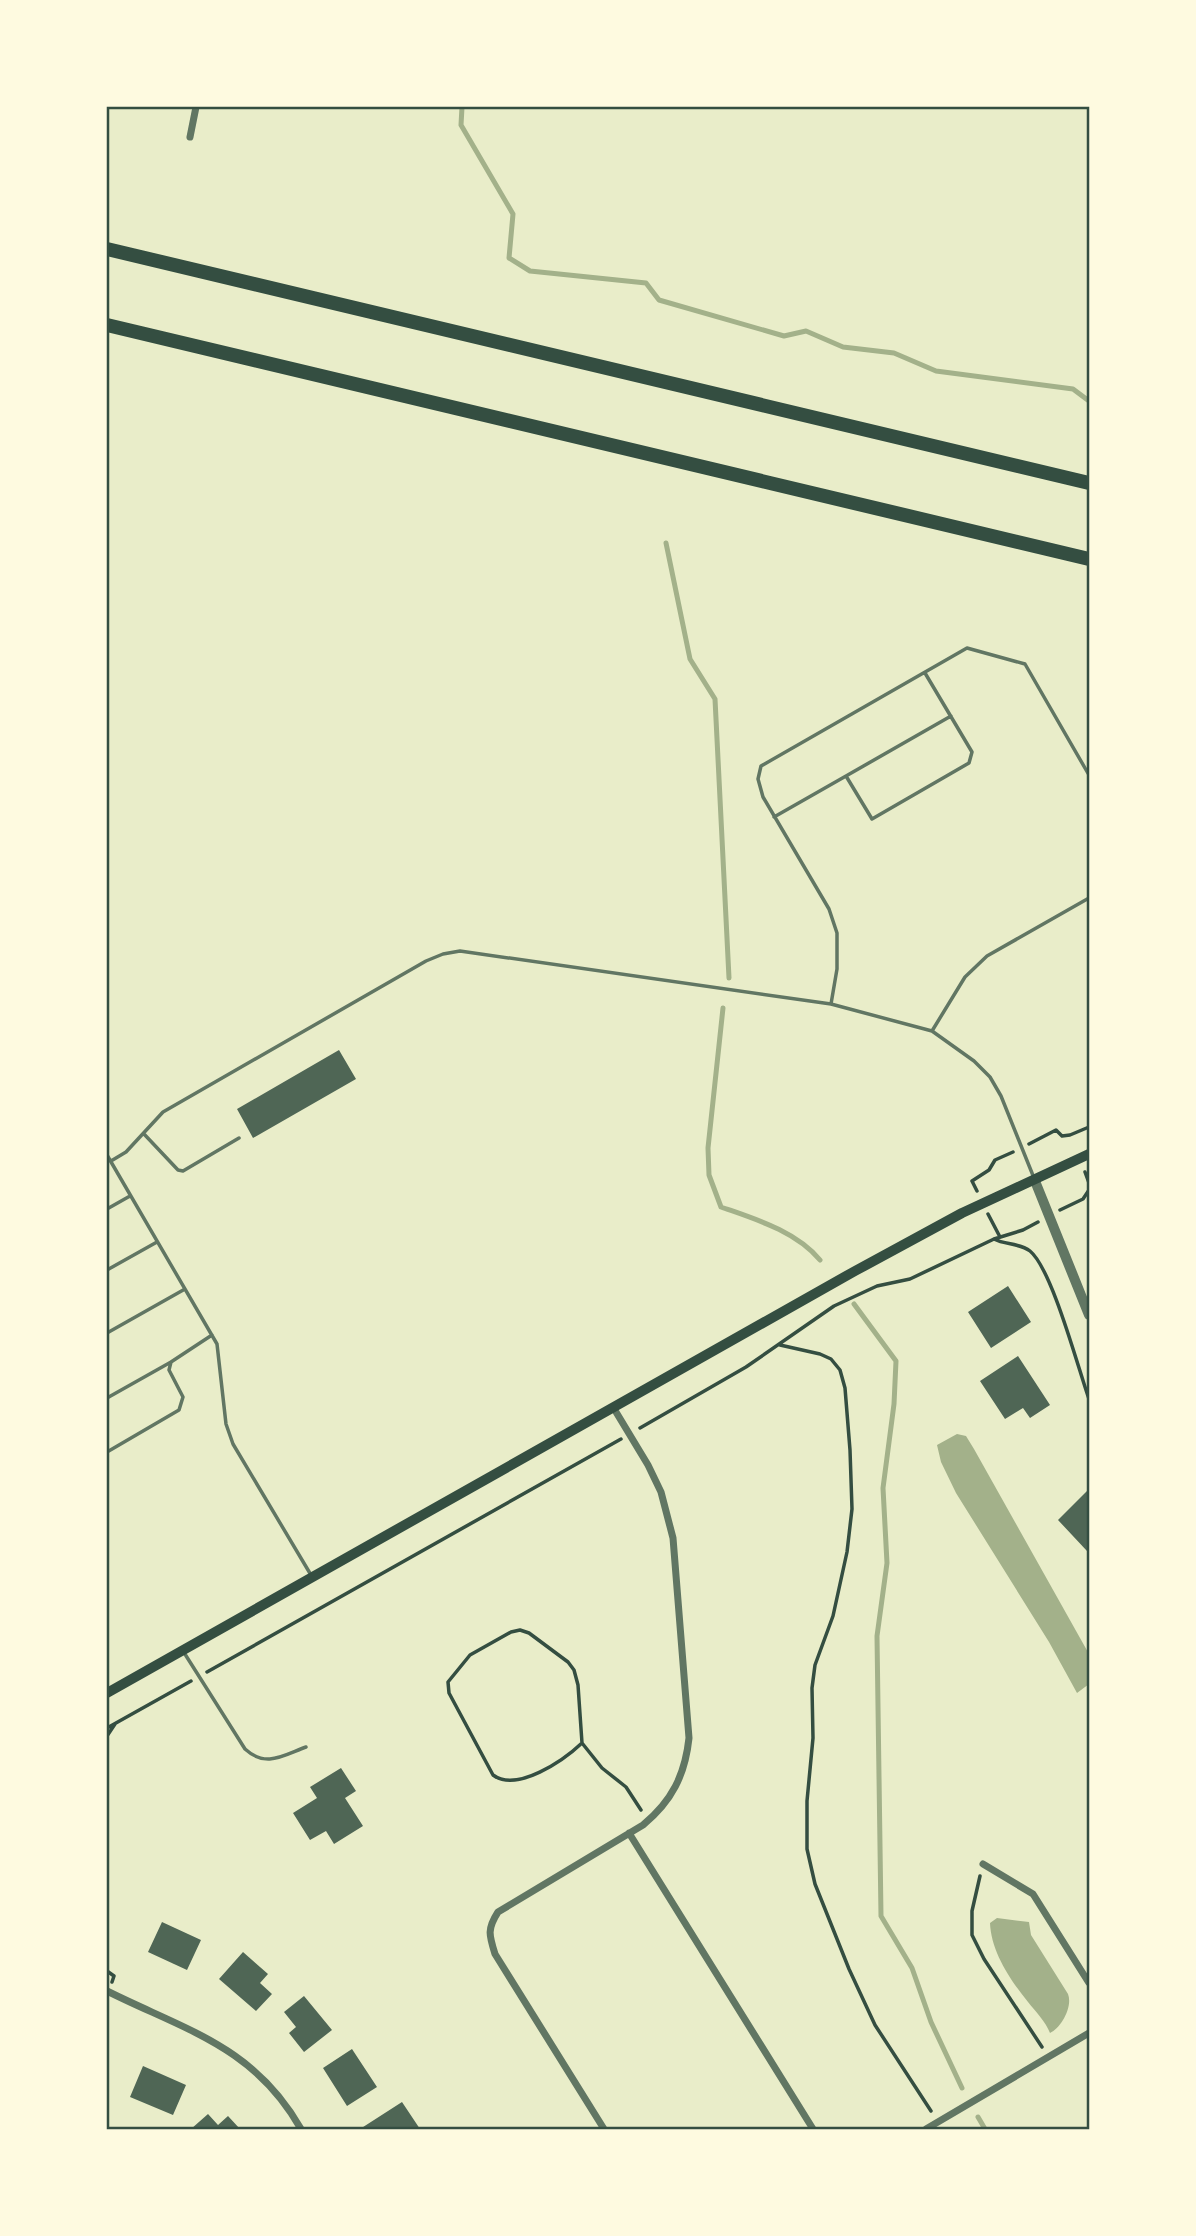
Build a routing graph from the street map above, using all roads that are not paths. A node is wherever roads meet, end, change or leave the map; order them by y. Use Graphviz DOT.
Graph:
graph roads {
  1 [pos="196,107"];
  2 [pos="190,137"];
  3 [pos="107,249"];
  4 [pos="107,325"];
  5 [pos="1089,483"];
  6 [pos="1089,559"];
  7 [pos="925,673"];
  8 [pos="951,716"];
  9 [pos="1089,775"];
  10 [pos="846,776"];
  11 [pos="774,817"];
  12 [pos="1089,898"];
  13 [pos="831,1004"];
  14 [pos="932,1031"];
  15 [pos="144,1134"];
  16 [pos="239,1138"];
  17 [pos="1089,1154"];
  18 [pos="107,1156"];
  19 [pos="111,1161"];
  20 [pos="1035,1181"];
  21 [pos="130,1196"];
  22 [pos="107,1209"];
  23 [pos="157,1241"];
  24 [pos="107,1270"];
  25 [pos="185,1289"];
  26 [pos="1089,1315"];
  27 [pos="107,1333"];
  28 [pos="212,1335"];
  29 [pos="171,1363"];
  30 [pos="107,1398"];
  31 [pos="613,1407"];
  32 [pos="107,1452"];
  33 [pos="312,1577"];
  34 [pos="183,1650"];
  35 [pos="107,1693"];
  36 [pos="306,1748"];
  37 [pos="629,1833"];
  38 [pos="983,1864"];
  39 [pos="1089,1983"];
  40 [pos="107,1991"];
  41 [pos="1089,2033"];
  42 [pos="301,2129"];
  43 [pos="604,2129"];
  44 [pos="813,2129"];
  45 [pos="926,2129"];
  1 -- 2 [label="street"];
  3 -- 5 [label="highway"];
  4 -- 6 [label="highway"];
  7 -- 8 [label="lane"];
  7 -- 9 [label="lane"];
  7 -- 11 [label="lane"];
  8 -- 10 [label="lane"];
  8 -- 10 [label="lane"];
  10 -- 11 [label="lane"];
  11 -- 13 [label="lane"];
  12 -- 14 [label="lane"];
  13 -- 14 [label="lane"];
  13 -- 15 [label="lane"];
  14 -- 20 [label="lane"];
  15 -- 16 [label="lane"];
  15 -- 19 [label="lane"];
  17 -- 20 [label="main road"];
  18 -- 19 [label="lane"];
  19 -- 21 [label="lane"];
  20 -- 26 [label="street"];
  20 -- 31 [label="main road"];
  21 -- 22 [label="lane"];
  21 -- 23 [label="lane"];
  23 -- 24 [label="lane"];
  23 -- 25 [label="lane"];
  25 -- 27 [label="lane"];
  25 -- 28 [label="lane"];
  28 -- 29 [label="lane"];
  28 -- 33 [label="lane"];
  29 -- 30 [label="lane"];
  29 -- 32 [label="lane"];
  31 -- 33 [label="main road"];
  31 -- 37 [label="street"];
  33 -- 34 [label="main road"];
  34 -- 35 [label="main road"];
  34 -- 36 [label="lane"];
  37 -- 43 [label="street"];
  37 -- 44 [label="street"];
  38 -- 39 [label="street"];
  40 -- 42 [label="street"];
  41 -- 45 [label="street"];
}
